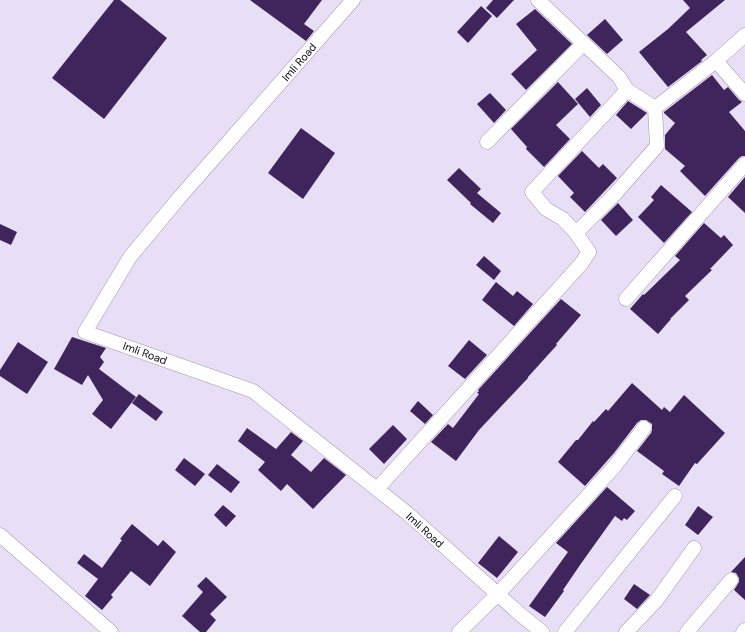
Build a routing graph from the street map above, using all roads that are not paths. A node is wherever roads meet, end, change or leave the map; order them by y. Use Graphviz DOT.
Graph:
graph roads {
  1 [pos="353,0"];
  2 [pos="538,0"];
  3 [pos="745,35"];
  4 [pos="583,44"];
  5 [pos="716,61"];
  6 [pos="627,90"];
  7 [pos="745,94"];
  8 [pos="655,108"];
  9 [pos="487,142"];
  10 [pos="745,164"];
  11 [pos="576,233"];
  12 [pos="626,299"];
  13 [pos="644,428"];
  14 [pos="376,489"];
  15 [pos="675,496"];
  16 [pos="0,535"];
  17 [pos="694,548"];
  18 [pos="731,580"];
  19 [pos="498,594"];
  20 [pos="745,630"];
  21 [pos="111,632"];
  22 [pos="459,632"];
  23 [pos="542,632"];
  24 [pos="565,632"];
  25 [pos="626,632"];
  26 [pos="687,632"];
  27 [pos="743,632"];
  1 -- 14 [label="street, Imli Road"];
  2 -- 4 [label="street"];
  3 -- 5 [label="street"];
  4 -- 6 [label="street"];
  4 -- 9 [label="street"];
  5 -- 7 [label="street"];
  5 -- 8 [label="street"];
  6 -- 8 [label="street"];
  6 -- 11 [label="street"];
  8 -- 11 [label="street"];
  10 -- 12 [label="street"];
  11 -- 14 [label="street"];
  13 -- 19 [label="street"];
  14 -- 19 [label="street, Imli Road"];
  15 -- 24 [label="street"];
  16 -- 21 [label="street"];
  17 -- 25 [label="street"];
  18 -- 26 [label="street"];
  19 -- 22 [label="street"];
  19 -- 23 [label="street, Imli Road"];
  20 -- 27 [label="street"];
}
